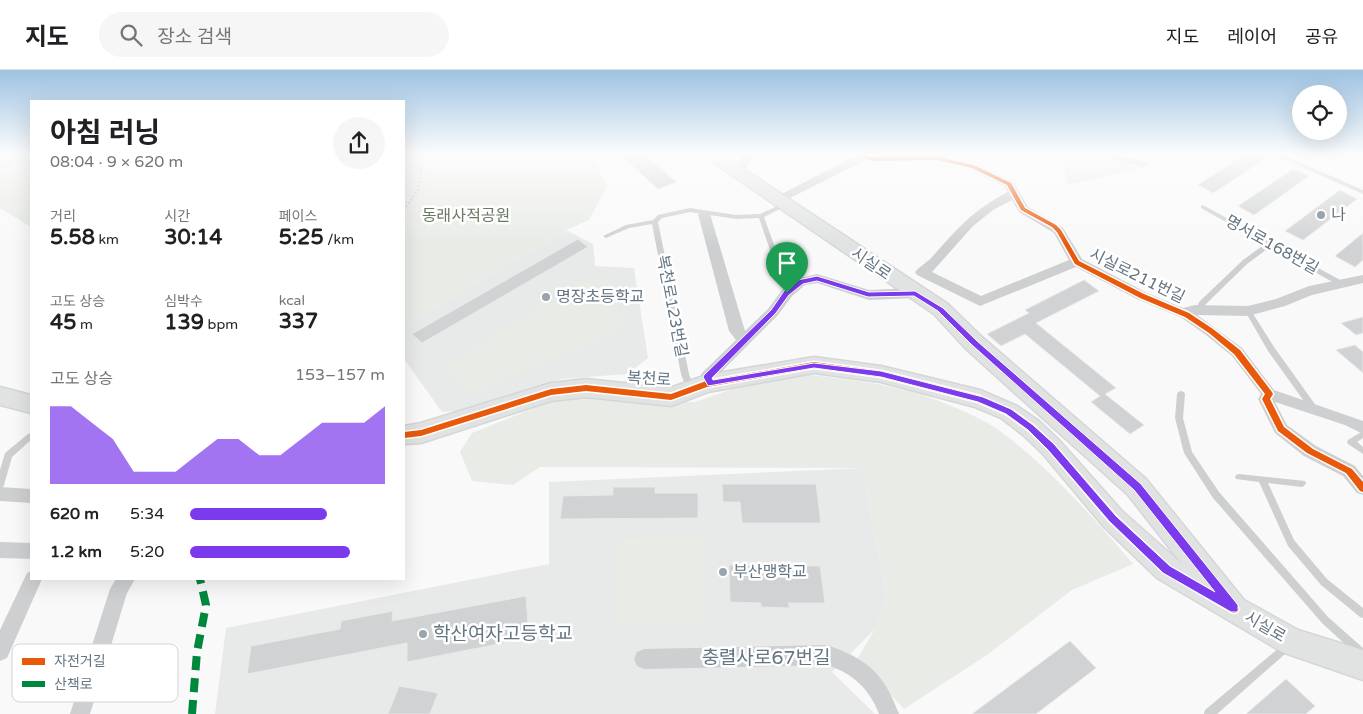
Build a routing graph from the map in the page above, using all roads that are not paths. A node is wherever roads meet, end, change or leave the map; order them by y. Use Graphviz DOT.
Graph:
graph roads {
  1 [pos="762,184"];
  2 [pos="812,184"];
  3 [pos="1009,184"];
  4 [pos="1345,184"];
  5 [pos="1363,192"];
  6 [pos="1014,194"];
  7 [pos="780,202"];
  8 [pos="1204,207"];
  9 [pos="704,214"];
  10 [pos="761,216"];
  11 [pos="655,222"];
  12 [pos="606,236"];
  13 [pos="1270,244"];
  14 [pos="1077,262"];
  15 [pos="1363,279"];
  16 [pos="1340,283"];
  17 [pos="790,291"];
  18 [pos="915,293"];
  19 [pos="1203,311"];
  20 [pos="1248,311"];
  21 [pos="1182,313"];
  22 [pos="745,341"];
  23 [pos="701,387"];
  24 [pos="1180,394"];
  25 [pos="1269,394"];
  26 [pos="0,396"];
  27 [pos="30,404"];
  28 [pos="1314,409"];
  29 [pos="1363,428"];
  30 [pos="1363,434"];
  31 [pos="405,436"];
  32 [pos="30,437"];
  33 [pos="1363,451"];
  34 [pos="1239,477"];
  35 [pos="1262,480"];
  36 [pos="1302,483"];
  37 [pos="0,485"];
  38 [pos="1363,488"];
  39 [pos="0,494"];
  40 [pos="30,496"];
  41 [pos="0,550"];
  42 [pos="30,551"];
  43 [pos="33,580"];
  44 [pos="125,580"];
  45 [pos="1234,609"];
  46 [pos="1363,614"];
  47 [pos="1292,642"];
  48 [pos="102,644"];
  49 [pos="0,651"];
  50 [pos="1363,655"];
  51 [pos="644,659"];
  52 [pos="1363,665"];
  53 [pos="84,702"];
  54 [pos="80,714"];
  55 [pos="889,714"];
  56 [pos="1209,714"];
  1 -- 7 [label="street, 시실로"];
  2 -- 7 [label="street"];
  3 -- 6 [label="street, 시실로211번길"];
  4 -- 5 [label="lane"];
  6 -- 14 [label="street, 시실로211번길"];
  6 -- 14 [label="street"];
  7 -- 10 [label="lane"];
  7 -- 18 [label="street, 시실로"];
  8 -- 13 [label="lane, 명서로168번길"];
  9 -- 10 [label="lane"];
  9 -- 11 [label="lane"];
  9 -- 22 [label="street"];
  10 -- 17 [label="lane"];
  11 -- 12 [label="lane"];
  11 -- 23 [label="lane, 복천로123번길"];
  13 -- 16 [label="lane, 명서로168번길"];
  13 -- 19 [label="lane"];
  14 -- 21 [label="street, 시실로211번길"];
  15 -- 16 [label="street, 명서로168번길"];
  16 -- 20 [label="street, 명서로168번길"];
  17 -- 18 [label="street"];
  17 -- 22 [label="street"];
  18 -- 45 [label="street, 시실로"];
  19 -- 20 [label="street, 명서로168번길"];
  19 -- 21 [label="street, 명서로168번길"];
  20 -- 28 [label="lane"];
  21 -- 25 [label="street, 시실로211번길"];
  22 -- 23 [label="street"];
  23 -- 31 [label="street, 복천로"];
  23 -- 45 [label="street, 복천로"];
  24 -- 50 [label="lane"];
  25 -- 28 [label="street"];
  25 -- 38 [label="street, 시실로211번길"];
  26 -- 27 [label="street"];
  28 -- 29 [label="street"];
  30 -- 33 [label="lane"];
  32 -- 37 [label="lane"];
  34 -- 35 [label="lane"];
  35 -- 36 [label="lane"];
  35 -- 46 [label="lane"];
  39 -- 40 [label="street"];
  41 -- 42 [label="street"];
  43 -- 49 [label="street"];
  44 -- 48 [label="street"];
  45 -- 47 [label="street, 시실로"];
  47 -- 52 [label="street, 시실로"];
  47 -- 56 [label="lane"];
  51 -- 55 [label="street, 충렬사로67번길"];
  53 -- 54 [label="street"];
}
